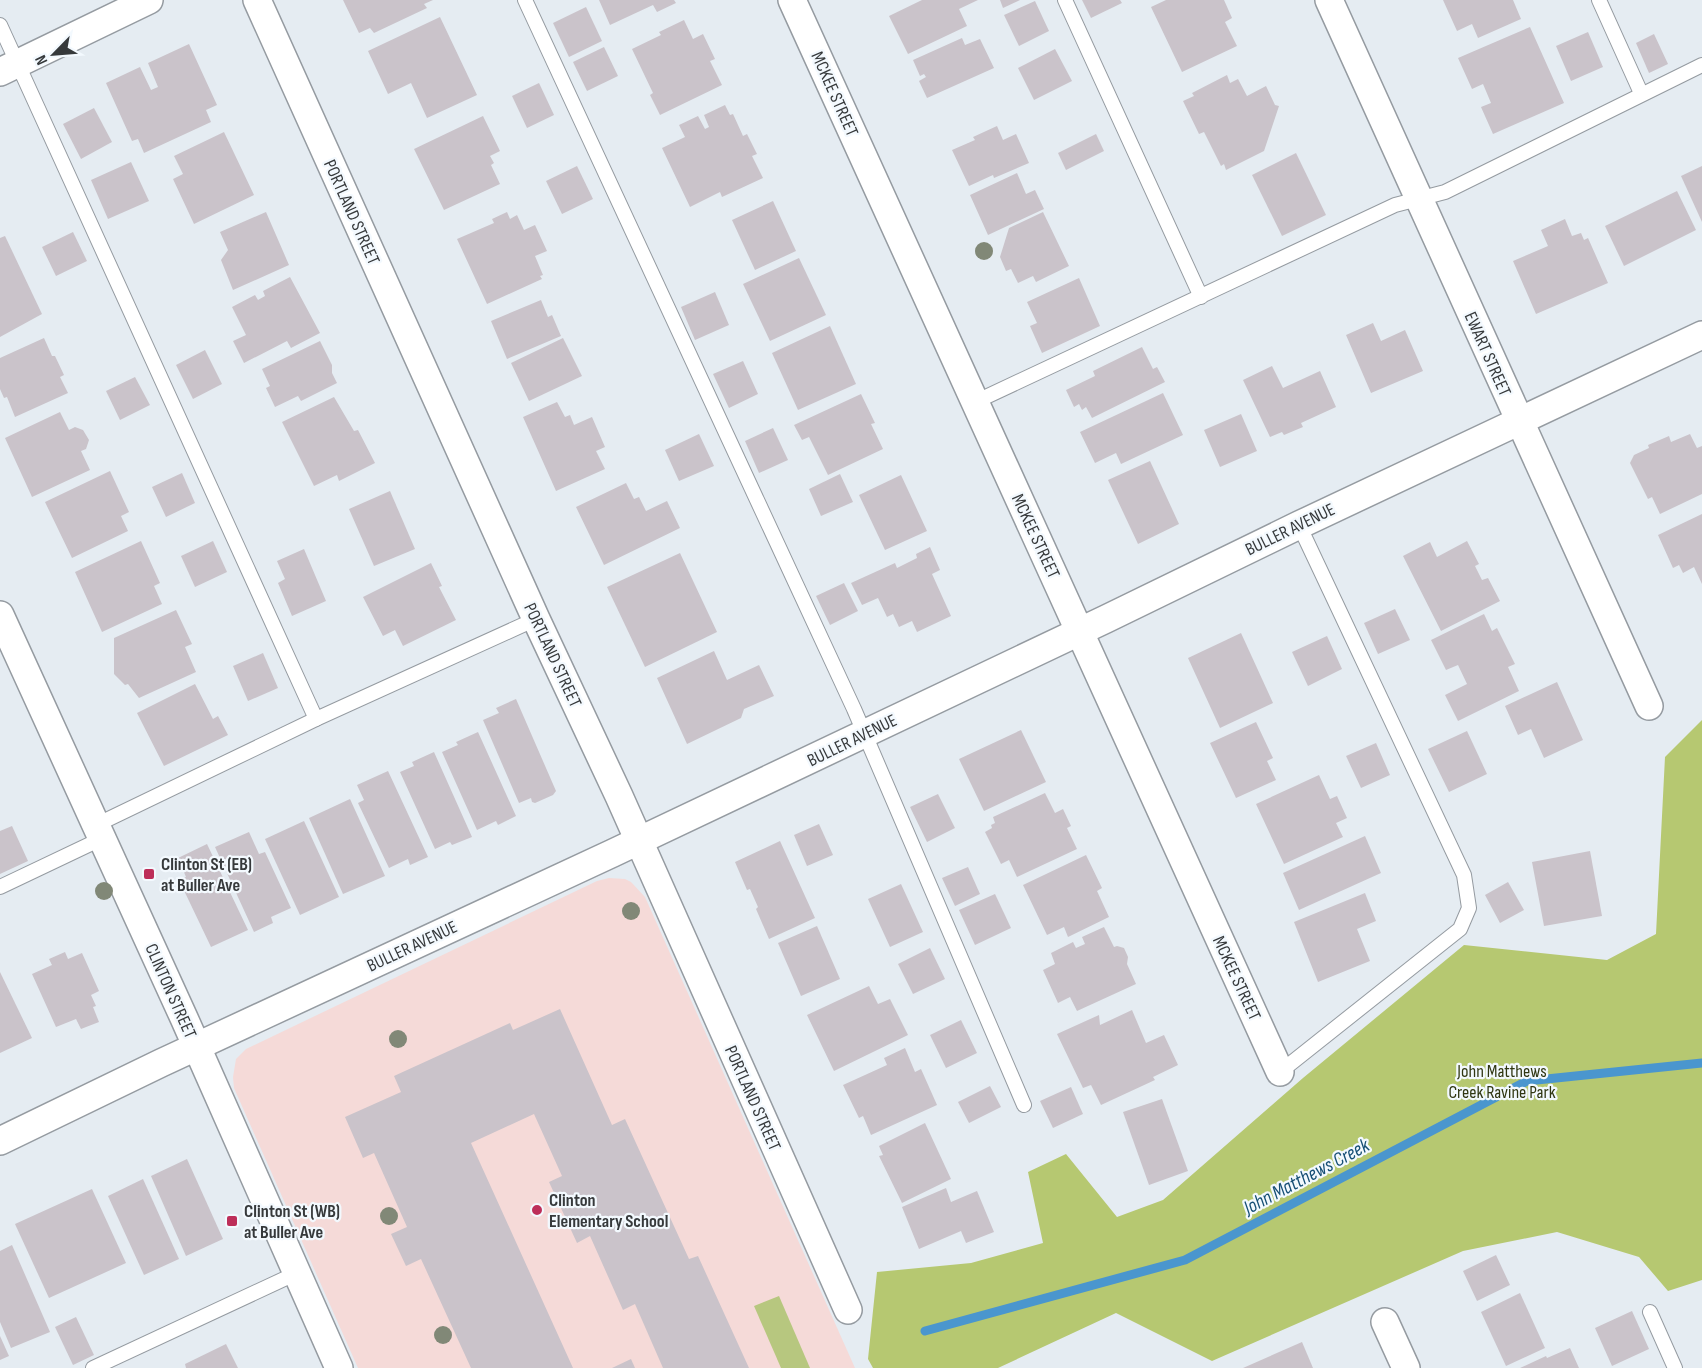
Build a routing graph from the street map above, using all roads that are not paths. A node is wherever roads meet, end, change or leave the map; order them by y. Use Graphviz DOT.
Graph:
graph roads {
  1 [pos="149,0"];
  2 [pos="257,0"];
  3 [pos="525,0"];
  4 [pos="792,0"];
  5 [pos="1065,0"];
  6 [pos="1329,0"];
  7 [pos="1599,0"];
  8 [pos="0,25"];
  9 [pos="1702,65"];
  10 [pos="9,68"];
  11 [pos="1641,93"];
  12 [pos="1419,199"];
  13 [pos="1201,297"];
  14 [pos="1702,335"];
  15 [pos="975,402"];
  16 [pos="1520,422"];
  17 [pos="1299,525"];
  18 [pos="0,615"];
  19 [pos="536,619"];
  20 [pos="1080,632"];
  21 [pos="1649,706"];
  22 [pos="316,720"];
  23 [pos="865,733"];
  24 [pos="99,832"];
  25 [pos="638,841"];
  26 [pos="0,887"];
  27 [pos="196,1048"];
  28 [pos="1280,1072"];
  29 [pos="1024,1105"];
  30 [pos="0,1141"];
  31 [pos="297,1273"];
  32 [pos="848,1310"];
  33 [pos="1650,1312"];
  34 [pos="1385,1322"];
  35 [pos="93,1368"];
  36 [pos="339,1368"];
  37 [pos="1406,1368"];
  38 [pos="1675,1368"];
  1 -- 10 [label="street"];
  2 -- 19 [label="street, PORTLAND STREET"];
  3 -- 23 [label="lane"];
  4 -- 15 [label="street, MCKEE STREET"];
  5 -- 13 [label="lane"];
  6 -- 12 [label="street, EWART STREET"];
  7 -- 11 [label="lane"];
  8 -- 10 [label="lane"];
  9 -- 11 [label="lane"];
  10 -- 22 [label="lane"];
  11 -- 12 [label="lane"];
  12 -- 13 [label="lane"];
  12 -- 16 [label="street, EWART STREET"];
  13 -- 15 [label="lane"];
  14 -- 16 [label="street, BULLER AVENUE"];
  15 -- 20 [label="street, MCKEE STREET"];
  16 -- 17 [label="street, BULLER AVENUE"];
  16 -- 21 [label="street, EWART STREET"];
  17 -- 20 [label="street, BULLER AVENUE"];
  17 -- 28 [label="lane"];
  18 -- 24 [label="street, CLINTON STREET"];
  19 -- 22 [label="lane"];
  19 -- 25 [label="street, PORTLAND STREET"];
  20 -- 23 [label="street, BULLER AVENUE"];
  20 -- 28 [label="street, MCKEE STREET"];
  22 -- 24 [label="lane"];
  23 -- 25 [label="street, BULLER AVENUE"];
  23 -- 29 [label="lane"];
  24 -- 26 [label="lane"];
  24 -- 27 [label="street, CLINTON STREET"];
  25 -- 27 [label="street, BULLER AVENUE"];
  25 -- 32 [label="street, PORTLAND STREET"];
  27 -- 30 [label="street, BULLER AVENUE"];
  27 -- 31 [label="street, CLINTON STREET"];
  31 -- 35 [label="lane"];
  31 -- 36 [label="street, CLINTON STREET"];
  33 -- 38 [label="lane"];
  34 -- 37 [label="street"];
}
